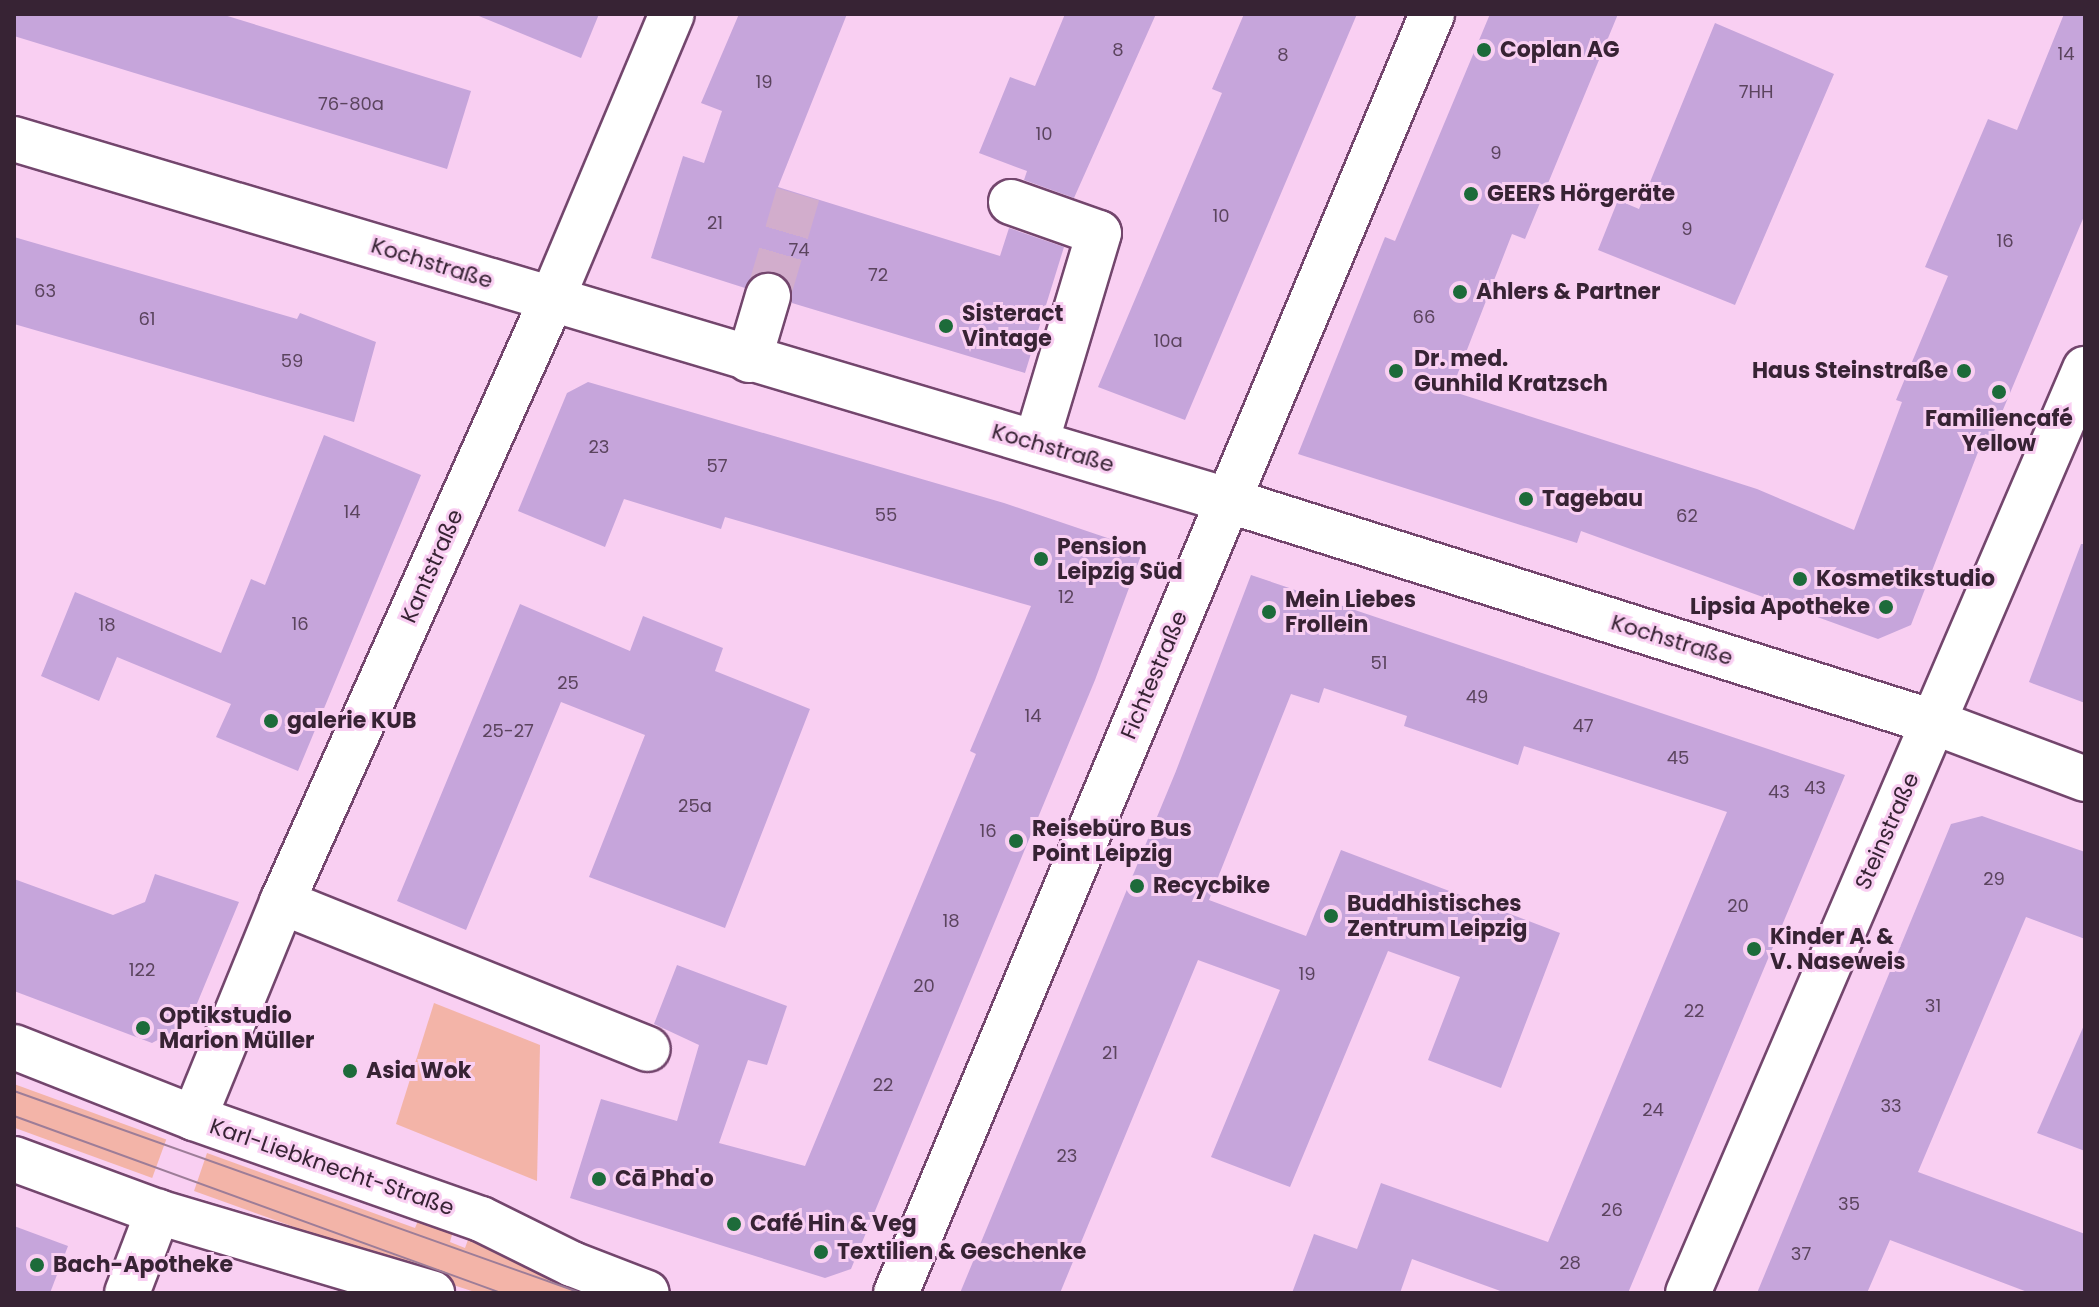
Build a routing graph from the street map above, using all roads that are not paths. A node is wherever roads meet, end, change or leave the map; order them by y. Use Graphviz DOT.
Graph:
graph roads {
  1 [pos="672,14"];
  2 [pos="1432,14"];
  3 [pos="14,139"];
  4 [pos="1011,202"];
  5 [pos="768,296"];
  6 [pos="552,299"];
  7 [pos="749,360"];
  8 [pos="2085,369"];
  9 [pos="1036,443"];
  10 [pos="1227,500"];
  11 [pos="1936,723"];
  12 [pos="2085,779"];
  13 [pos="282,902"];
  14 [pos="14,1047"];
  15 [pos="648,1049"];
  16 [pos="194,1118"];
  17 [pos="14,1159"];
  18 [pos="158,1212"];
  19 [pos="127,1293"];
  20 [pos="432,1293"];
  21 [pos="647,1293"];
  22 [pos="896,1293"];
  23 [pos="1688,1293"];
  1 -- 6 [label="street, Kantstraße"];
  2 -- 10 [label="street, Fichtestraße"];
  3 -- 6 [label="street, Kochstraße"];
  4 -- 9 [label="street"];
  5 -- 7 [label="street"];
  6 -- 7 [label="street, Kochstraße"];
  6 -- 13 [label="street, Kantstraße"];
  7 -- 9 [label="street, Kochstraße"];
  8 -- 11 [label="street, Steinstraße"];
  9 -- 10 [label="street, Kochstraße"];
  10 -- 11 [label="street, Kochstraße"];
  10 -- 22 [label="street, Fichtestraße"];
  11 -- 12 [label="street, Kochstraße"];
  11 -- 23 [label="street, Steinstraße"];
  13 -- 15 [label="street"];
  13 -- 16 [label="street, Kantstraße"];
  14 -- 16 [label="street, Karl-Liebknecht-Straße"];
  16 -- 21 [label="street, Karl-Liebknecht-Straße"];
  17 -- 18 [label="street"];
  18 -- 19 [label="street"];
  18 -- 20 [label="street"];
}
